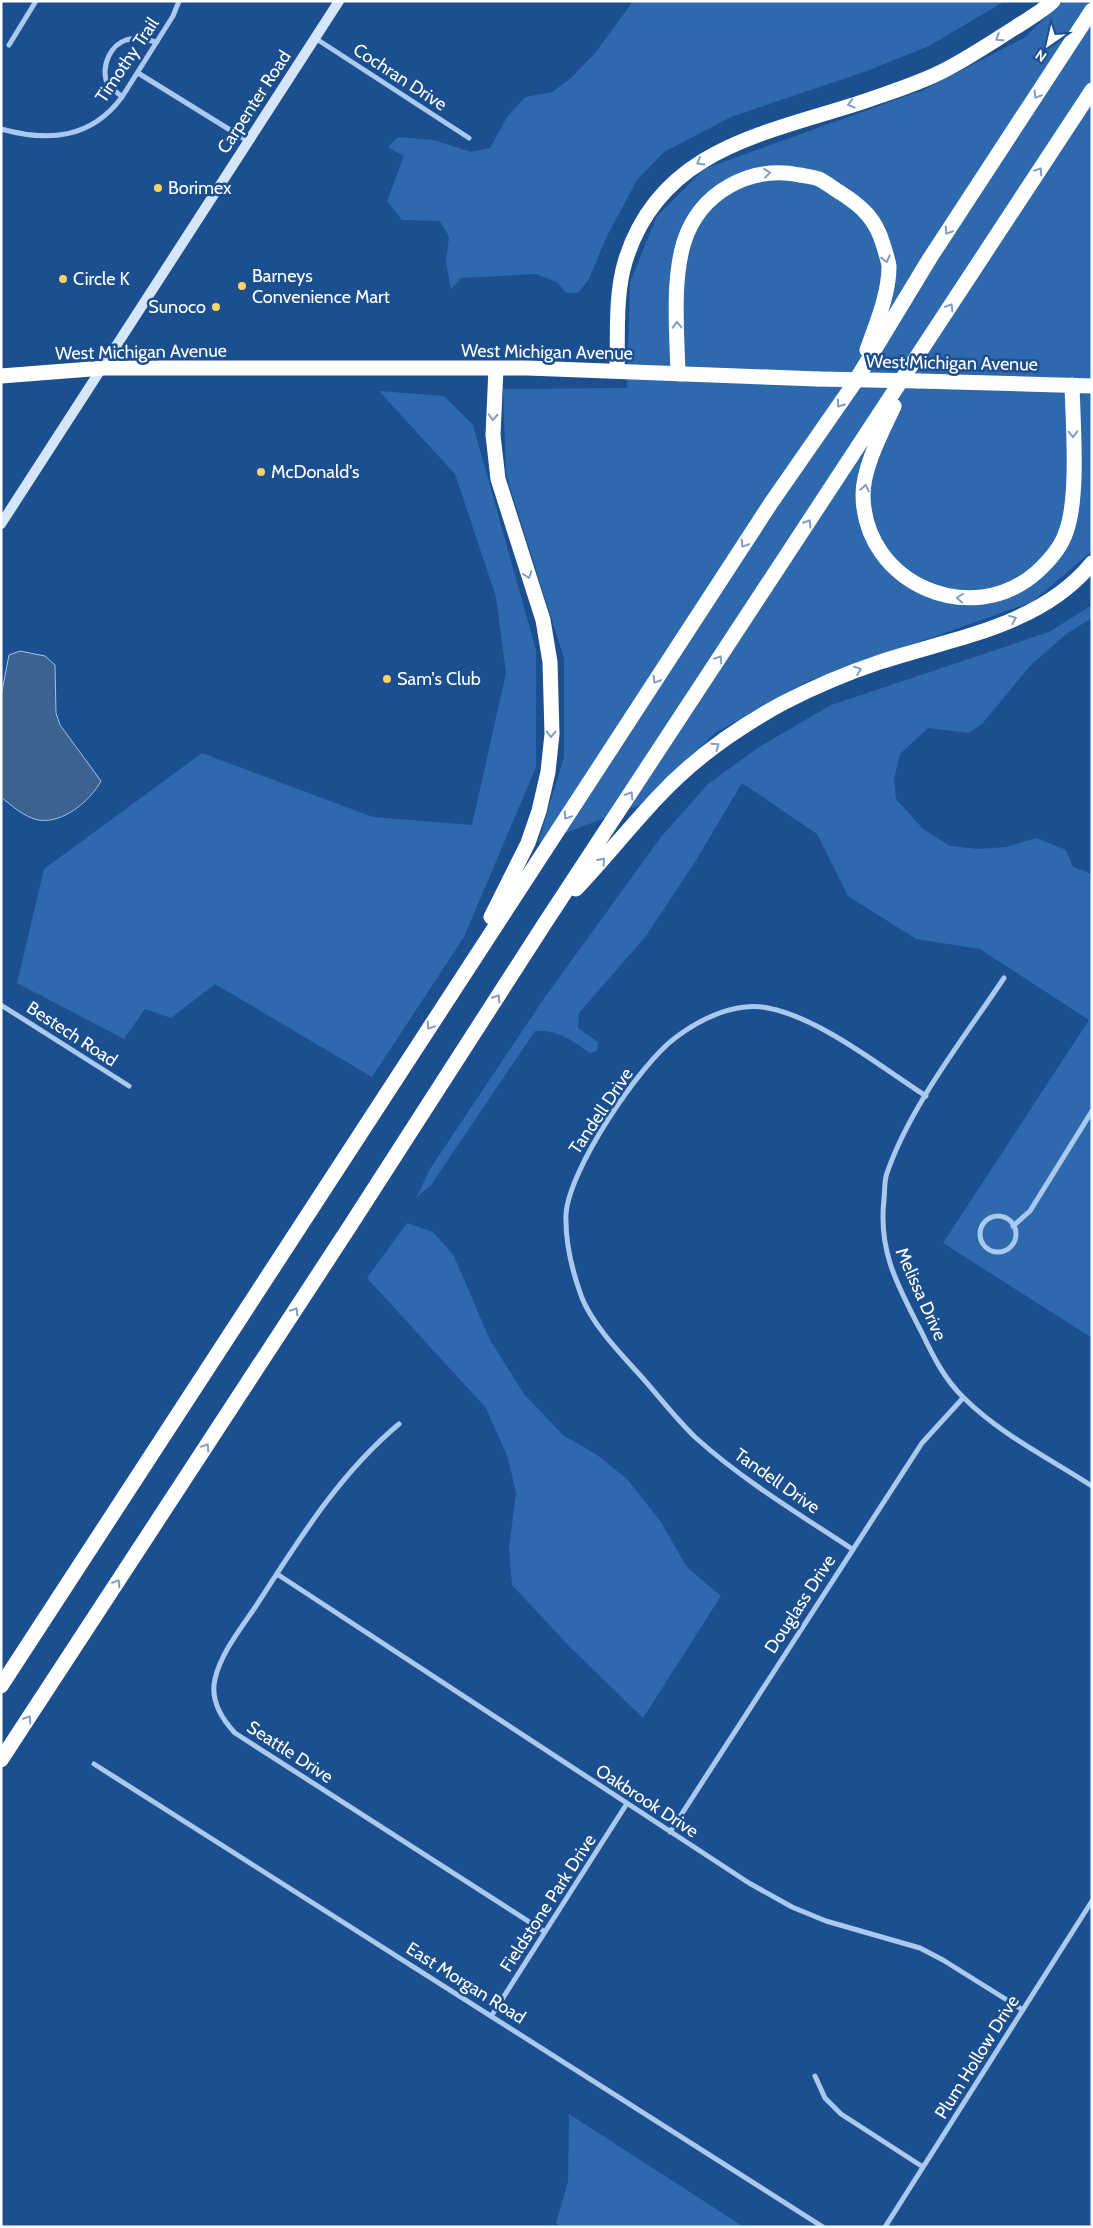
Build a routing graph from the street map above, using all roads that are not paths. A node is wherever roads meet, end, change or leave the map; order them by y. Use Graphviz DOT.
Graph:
graph roads {
  1 [pos="36,1"];
  2 [pos="179,1"];
  3 [pos="339,1"];
  4 [pos="1054,1"];
  5 [pos="1092,10"];
  6 [pos="316,38"];
  7 [pos="157,42"];
  8 [pos="9,45"];
  9 [pos="138,72"];
  10 [pos="1092,90"];
  11 [pos="122,98"];
  12 [pos="1,129"];
  13 [pos="469,138"];
  14 [pos="248,142"];
  15 [pos="911,366"];
  16 [pos="104,368"];
  17 [pos="496,368"];
  18 [pos="616,371"];
  19 [pos="678,374"];
  20 [pos="1,376"];
  21 [pos="853,385"];
  22 [pos="1072,385"];
  23 [pos="1092,386"];
  24 [pos="1,524"];
  25 [pos="1092,563"];
  26 [pos="545,923"];
  27 [pos="1004,978"];
  28 [pos="447,1000"];
  29 [pos="1,1005"];
  30 [pos="129,1086"];
  31 [pos="926,1096"];
  32 [pos="1092,1111"];
  33 [pos="1013,1226"];
  34 [pos="963,1398"];
  35 [pos="399,1424"];
  36 [pos="1092,1486"];
  37 [pos="852,1549"];
  38 [pos="277,1574"];
  39 [pos="1,1686"];
  40 [pos="1,1760"];
  41 [pos="94,1764"];
  42 [pos="626,1805"];
  43 [pos="670,1832"];
  44 [pos="1092,1901"];
  45 [pos="545,1932"];
  46 [pos="1023,2010"];
  47 [pos="492,2016"];
  48 [pos="815,2076"];
  49 [pos="923,2167"];
  50 [pos="823,2227"];
  51 [pos="885,2227"];
  1 -- 8 [label="street"];
  2 -- 7 [label="street, Timothy Trail"];
  3 -- 6 [label="main road, Carpenter Road"];
  4 -- 18 [label="highway, one-way"];
  5 -- 21 [label="highway, one-way"];
  6 -- 13 [label="street, Cochran Drive"];
  6 -- 14 [label="main road, Carpenter Road"];
  7 -- 9 [label="street, Timothy Trail"];
  7 -- 11 [label="street"];
  9 -- 11 [label="street, Timothy Trail"];
  9 -- 14 [label="street"];
  15 -- 10 [label="highway, one-way"];
  11 -- 12 [label="street, Timothy Trail"];
  14 -- 16 [label="main road, Carpenter Road"];
  22 -- 15 [label="highway, one-way"];
  26 -- 15 [label="highway, one-way"];
  16 -- 17 [label="highway, West Michigan Avenue"];
  16 -- 20 [label="highway, West Michigan Avenue"];
  16 -- 24 [label="main road, Carpenter Road"];
  17 -- 18 [label="highway, West Michigan Avenue"];
  17 -- 28 [label="highway, one-way"];
  18 -- 19 [label="highway, West Michigan Avenue"];
  19 -- 21 [label="highway, one-way"];
  19 -- 22 [label="highway, West Michigan Avenue, bridge"];
  21 -- 28 [label="highway, one-way"];
  22 -- 23 [label="highway, West Michigan Avenue"];
  26 -- 25 [label="highway, one-way"];
  40 -- 26 [label="highway, one-way"];
  27 -- 31 [label="street, Melissa Drive"];
  28 -- 39 [label="highway, one-way"];
  29 -- 30 [label="street, Bestech Road"];
  31 -- 34 [label="street, Melissa Drive"];
  31 -- 37 [label="street, Tandell Drive"];
  32 -- 33 [label="street"];
  33 -- 33 [label="street"];
  34 -- 36 [label="street, Melissa Drive"];
  34 -- 37 [label="street, Douglass Drive"];
  35 -- 38 [label="street, Seattle Drive"];
  37 -- 43 [label="street, Douglass Drive"];
  38 -- 42 [label="street, Oakbrook Drive"];
  38 -- 45 [label="street, Seattle Drive"];
  41 -- 47 [label="street, East Morgan Road"];
  42 -- 43 [label="street, Oakbrook Drive"];
  42 -- 45 [label="street, Fieldstone Park Drive"];
  43 -- 46 [label="street, Oakbrook Drive"];
  44 -- 46 [label="street, Plum Hollow Drive"];
  45 -- 47 [label="street, Fieldstone Park Drive"];
  46 -- 49 [label="street, Plum Hollow Drive"];
  47 -- 50 [label="street, East Morgan Road"];
  48 -- 49 [label="street"];
  49 -- 51 [label="street, Plum Hollow Drive"];
}
